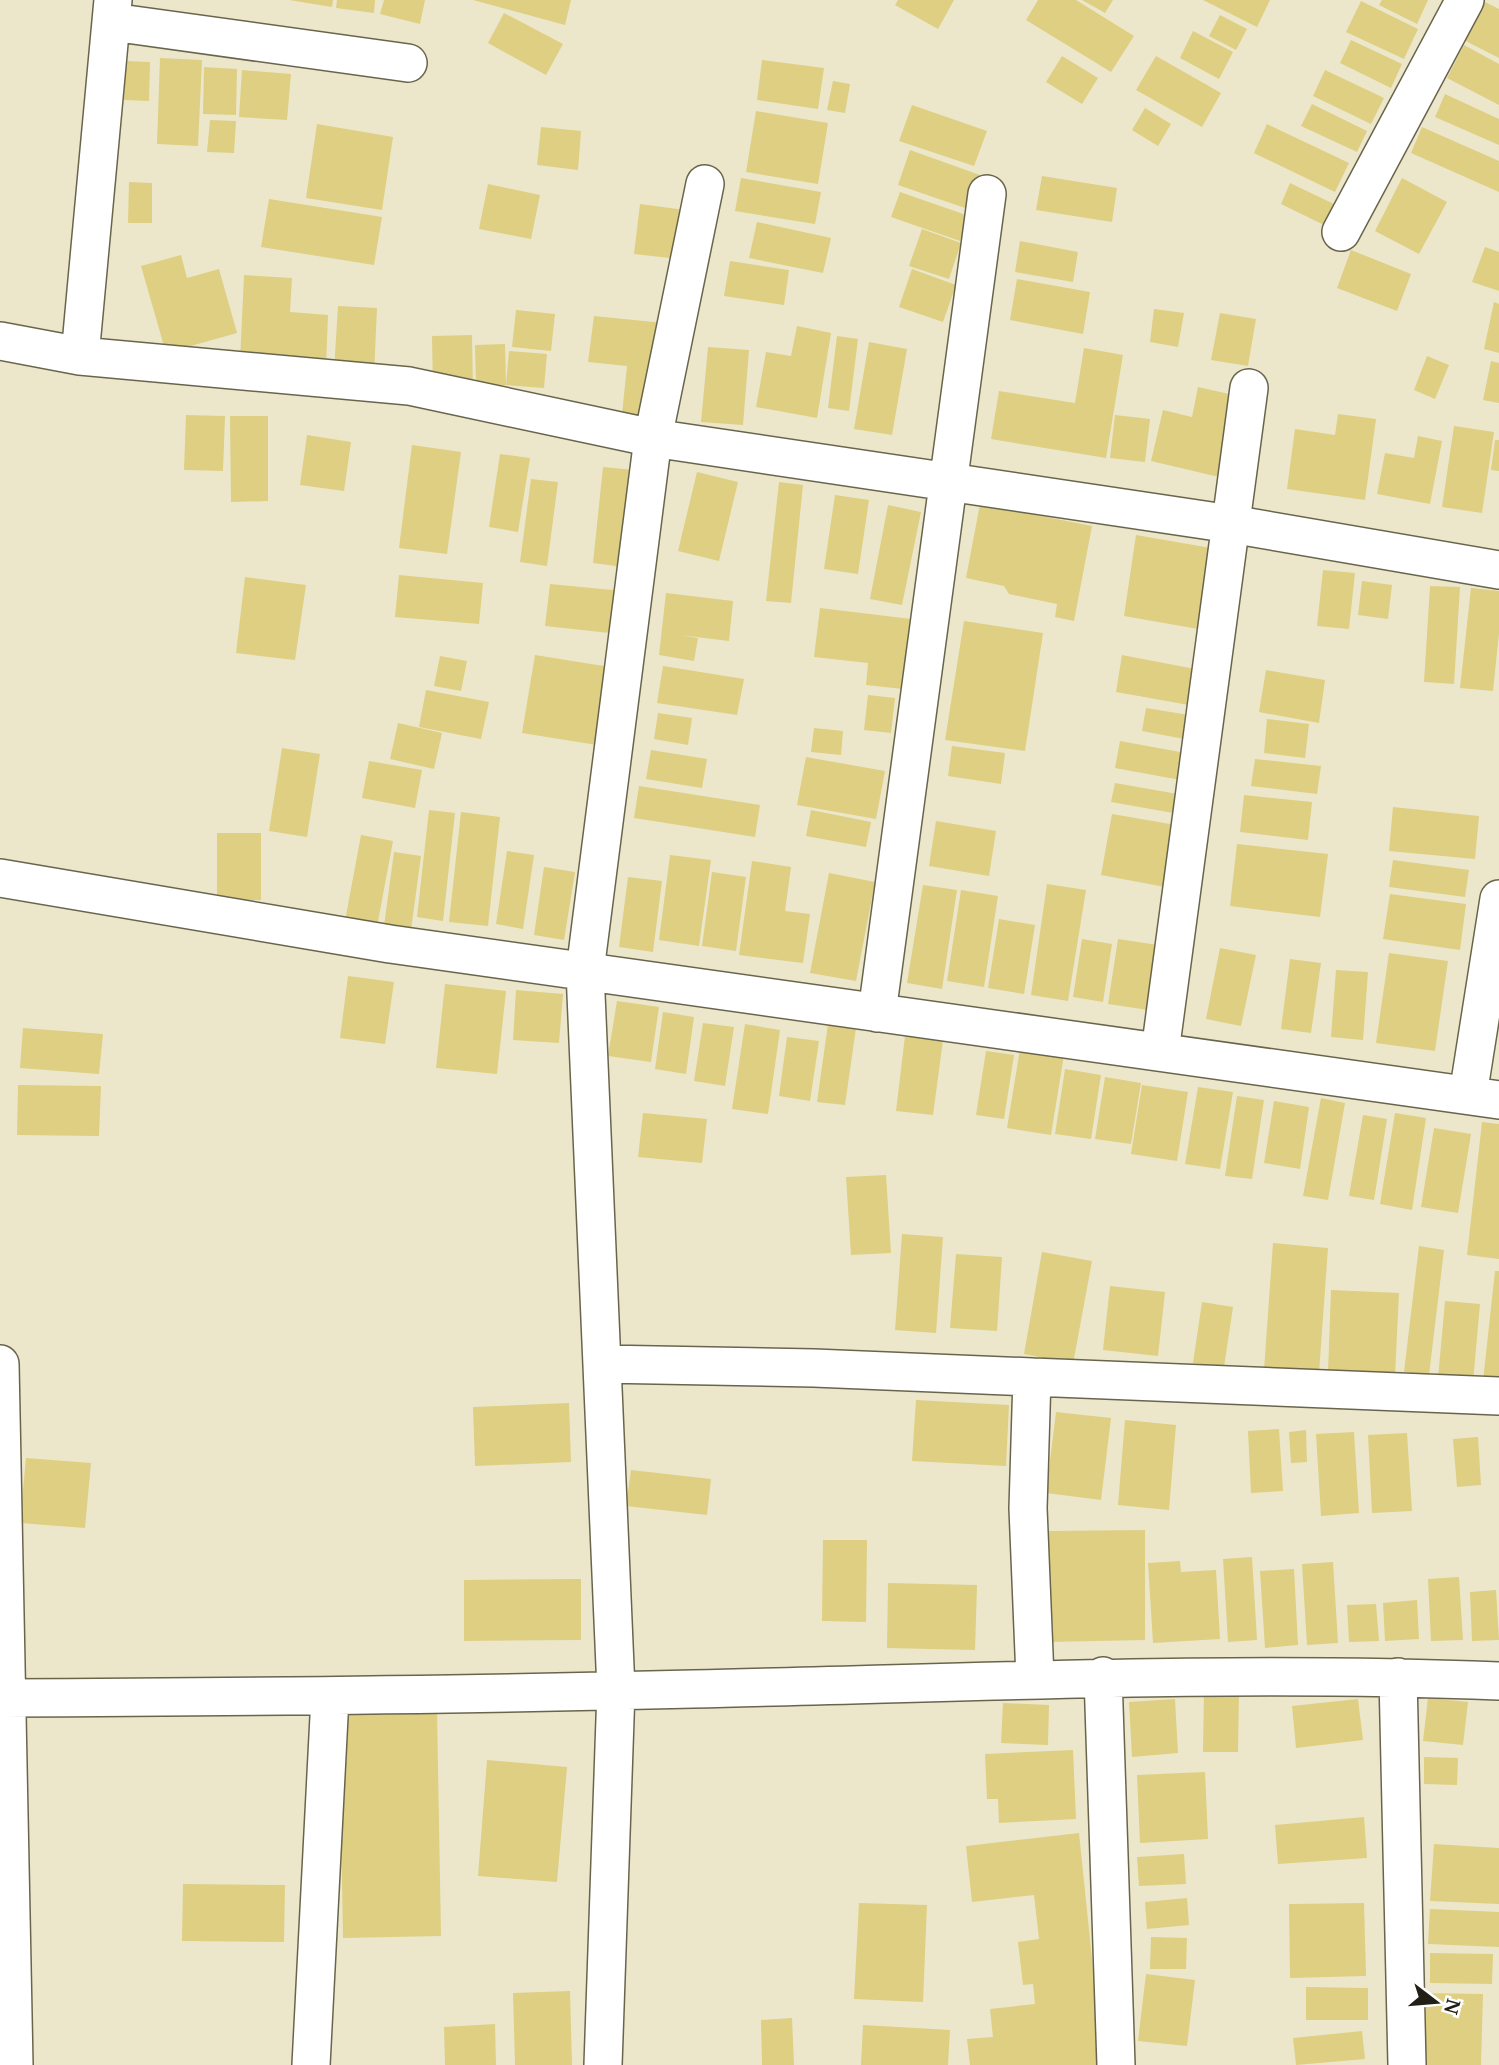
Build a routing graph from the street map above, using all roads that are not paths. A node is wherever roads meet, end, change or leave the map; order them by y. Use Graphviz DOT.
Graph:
graph roads {
  1 [pos="1465,0"];
  2 [pos="112,11"];
  3 [pos="408,63"];
  4 [pos="705,184"];
  5 [pos="987,194"];
  6 [pos="1341,232"];
  7 [pos="0,341"];
  8 [pos="80,356"];
  9 [pos="1249,388"];
  10 [pos="653,438"];
  11 [pos="948,482"];
  12 [pos="1231,524"];
  13 [pos="1499,570"];
  14 [pos="0,878"];
  15 [pos="1499,899"];
  16 [pos="584,971"];
  17 [pos="877,1013"];
  18 [pos="1160,1052"];
  19 [pos="1483,1098"];
  20 [pos="0,1364"];
  21 [pos="602,1364"];
  22 [pos="1032,1377"];
  23 [pos="1499,1396"];
  24 [pos="1103,1676"];
  25 [pos="1398,1677"];
  26 [pos="1035,1678"];
  27 [pos="1499,1681"];
  28 [pos="616,1690"];
  29 [pos="330,1697"];
  30 [pos="3,1698"];
  31 [pos="14,2065"];
  32 [pos="311,2065"];
  33 [pos="603,2065"];
  34 [pos="1116,2065"];
  35 [pos="1407,2065"];
  1 -- 6 [label="street"];
  2 -- 3 [label="street"];
  2 -- 8 [label="street"];
  4 -- 10 [label="street"];
  5 -- 11 [label="street"];
  7 -- 8 [label="street"];
  8 -- 10 [label="street"];
  9 -- 12 [label="street"];
  10 -- 11 [label="street"];
  10 -- 16 [label="street"];
  11 -- 12 [label="street"];
  11 -- 17 [label="street"];
  12 -- 13 [label="street"];
  12 -- 18 [label="street"];
  14 -- 16 [label="street"];
  15 -- 19 [label="street"];
  16 -- 17 [label="street"];
  16 -- 21 [label="street"];
  17 -- 18 [label="street"];
  18 -- 19 [label="street"];
  20 -- 30 [label="street"];
  21 -- 22 [label="street"];
  21 -- 28 [label="street"];
  22 -- 23 [label="street"];
  22 -- 26 [label="street"];
  24 -- 25 [label="street"];
  24 -- 26 [label="street"];
  24 -- 34 [label="street"];
  25 -- 27 [label="street"];
  25 -- 35 [label="street"];
  26 -- 28 [label="street"];
  28 -- 29 [label="street"];
  28 -- 33 [label="street"];
  29 -- 30 [label="street"];
  29 -- 32 [label="street"];
  30 -- 31 [label="street"];
}
